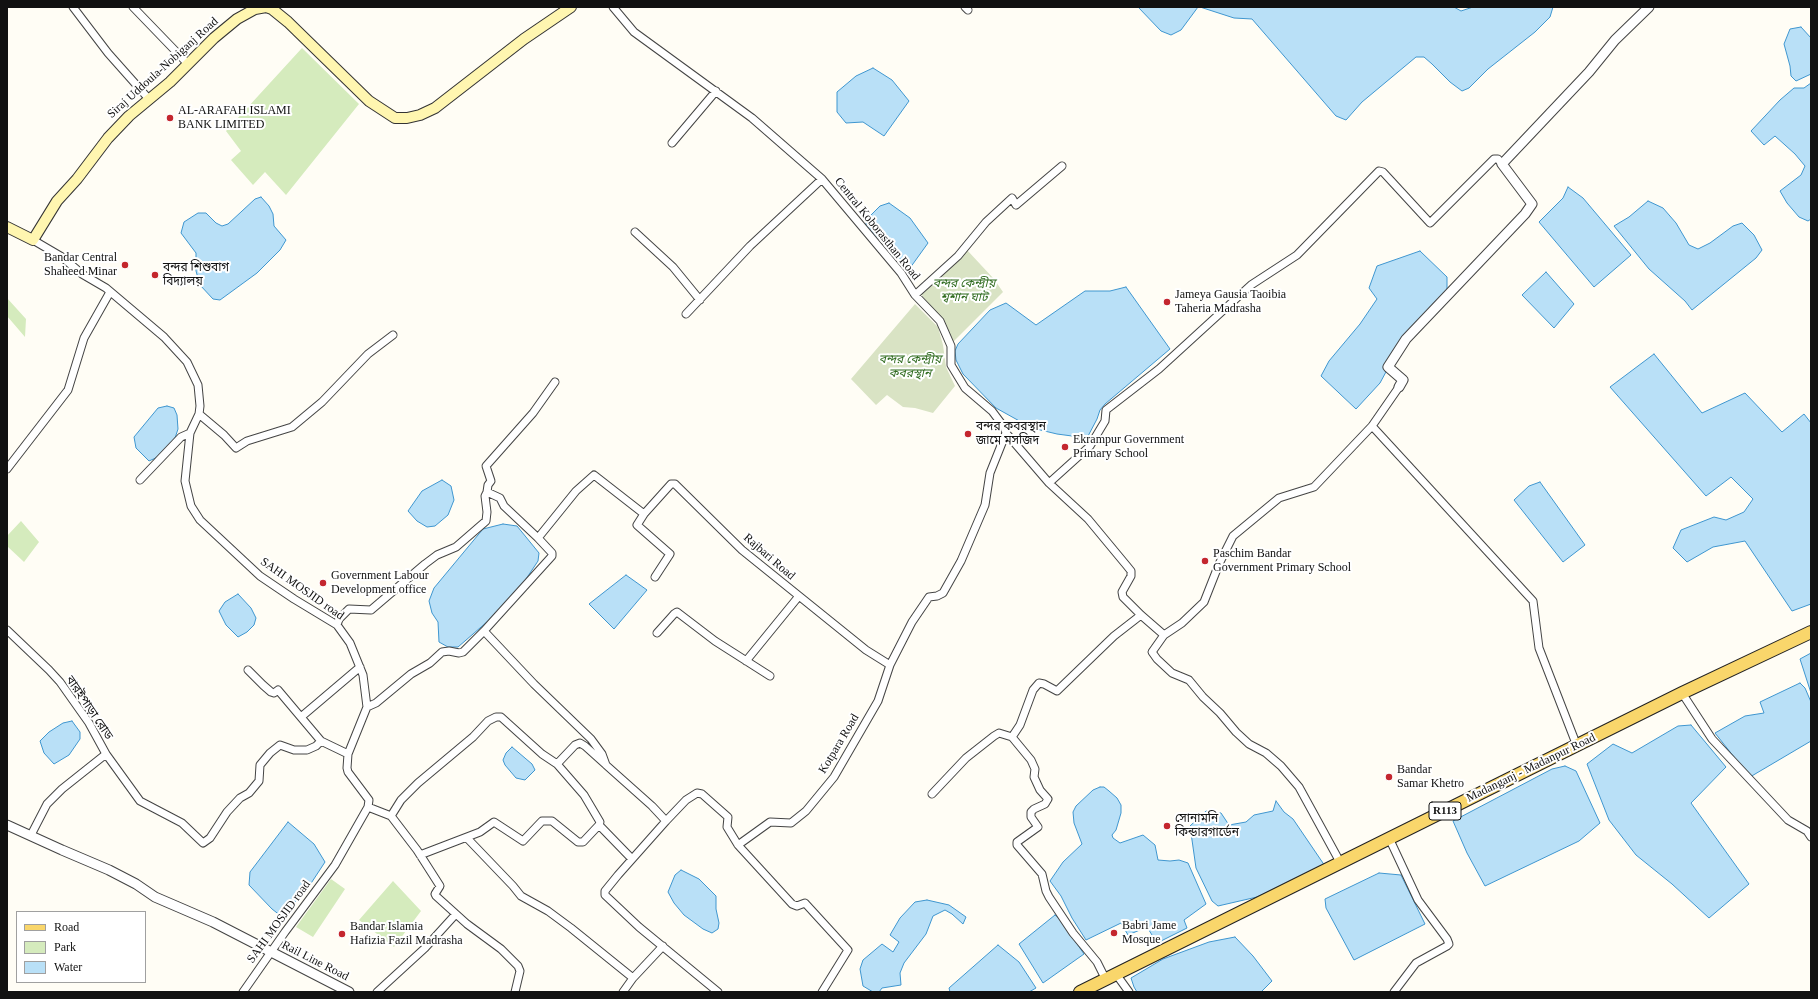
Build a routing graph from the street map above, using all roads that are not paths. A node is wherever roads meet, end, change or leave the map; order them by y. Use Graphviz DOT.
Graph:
graph roads {
  1 [pos="73,7"];
  2 [pos="133,7"];
  3 [pos="571,7"];
  4 [pos="613,7"];
  5 [pos="1649,7"];
  6 [pos="272,8"];
  7 [pos="188,64"];
  8 [pos="716,91"];
  9 [pos="148,98"];
  10 [pos="672,143"];
  11 [pos="1502,164"];
  12 [pos="1062,166"];
  13 [pos="822,179"];
  14 [pos="7,227"];
  15 [pos="634,232"];
  16 [pos="33,240"];
  17 [pos="110,292"];
  18 [pos="915,295"];
  19 [pos="700,300"];
  20 [pos="686,314"];
  21 [pos="393,335"];
  22 [pos="555,382"];
  23 [pos="1399,387"];
  24 [pos="199,414"];
  25 [pos="1372,426"];
  26 [pos="190,433"];
  27 [pos="1006,433"];
  28 [pos="7,469"];
  29 [pos="140,480"];
  30 [pos="1049,483"];
  31 [pos="487,492"];
  32 [pos="644,514"];
  33 [pos="538,538"];
  34 [pos="655,577"];
  35 [pos="798,596"];
  36 [pos="1141,615"];
  37 [pos="337,625"];
  38 [pos="7,630"];
  39 [pos="484,631"];
  40 [pos="1811,632"];
  41 [pos="657,633"];
  42 [pos="1164,635"];
  43 [pos="746,661"];
  44 [pos="890,666"];
  45 [pos="360,667"];
  46 [pos="248,670"];
  47 [pos="770,676"];
  48 [pos="1682,693"];
  49 [pos="367,707"];
  50 [pos="301,718"];
  51 [pos="1012,737"];
  52 [pos="321,741"];
  53 [pos="1578,746"];
  54 [pos="106,754"];
  55 [pos="348,754"];
  56 [pos="557,764"];
  57 [pos="606,765"];
  58 [pos="932,794"];
  59 [pos="368,808"];
  60 [pos="391,816"];
  61 [pos="666,821"];
  62 [pos="7,825"];
  63 [pos="599,825"];
  64 [pos="31,835"];
  65 [pos="1811,837"];
  66 [pos="467,838"];
  67 [pos="1389,838"];
  68 [pos="738,845"];
  69 [pos="420,855"];
  70 [pos="632,859"];
  71 [pos="1340,862"];
  72 [pos="455,915"];
  73 [pos="663,946"];
  74 [pos="270,952"];
  75 [pos="1111,977"];
  76 [pos="633,978"];
  77 [pos="243,992"];
  78 [pos="349,992"];
  79 [pos="377,992"];
  80 [pos="515,992"];
  81 [pos="623,992"];
  82 [pos="718,992"];
  83 [pos="822,992"];
  84 [pos="1080,992"];
  85 [pos="1129,992"];
  86 [pos="1394,992"];
  1 -- 9 [label="street"];
  2 -- 7 [label="street"];
  3 -- 6 [label="main road, Siraj Uddoula-Nobiganj Road"];
  4 -- 8 [label="street, Central Koborasthan Road"];
  5 -- 11 [label="street"];
  6 -- 7 [label="main road, Siraj Uddoula-Nobiganj Road"];
  7 -- 9 [label="main road, Siraj Uddoula-Nobiganj Road"];
  8 -- 10 [label="street"];
  8 -- 13 [label="street, Central Koborasthan Road"];
  9 -- 16 [label="main road, Siraj Uddoula-Nobiganj Road"];
  11 -- 23 [label="street"];
  11 -- 30 [label="street"];
  12 -- 18 [label="street"];
  13 -- 18 [label="street, Central Koborasthan Road"];
  13 -- 19 [label="street"];
  14 -- 16 [label="main road"];
  15 -- 19 [label="street"];
  16 -- 17 [label="street, SAHI MOSJID road"];
  17 -- 24 [label="street, SAHI MOSJID road"];
  17 -- 28 [label="street"];
  18 -- 27 [label="street, Central Koborasthan Road"];
  19 -- 20 [label="street"];
  21 -- 24 [label="street"];
  22 -- 31 [label="street"];
  23 -- 25 [label="street"];
  24 -- 26 [label="street, SAHI MOSJID road"];
  25 -- 42 [label="street"];
  25 -- 53 [label="street"];
  26 -- 29 [label="street"];
  26 -- 37 [label="street, SAHI MOSJID road"];
  27 -- 30 [label="street, Central Koborasthan Road"];
  27 -- 44 [label="street, Kotpara Road"];
  30 -- 36 [label="street, Central Koborasthan Road"];
  31 -- 33 [label="street"];
  31 -- 37 [label="street"];
  32 -- 33 [label="street"];
  32 -- 34 [label="street"];
  32 -- 35 [label="street, Rajbari Road"];
  33 -- 39 [label="street"];
  35 -- 43 [label="street"];
  35 -- 44 [label="street, Rajbari Road"];
  36 -- 42 [label="street, Central Koborasthan Road"];
  36 -- 51 [label="street"];
  37 -- 45 [label="street, SAHI MOSJID road"];
  38 -- 54 [label="street, বারইপাড়া রোড"];
  39 -- 49 [label="street"];
  39 -- 57 [label="street"];
  40 -- 48 [label="main road, Madanganj - Madanpur Road / R113"];
  41 -- 43 [label="street"];
  42 -- 71 [label="street"];
  43 -- 47 [label="street"];
  44 -- 68 [label="street, Kotpara Road"];
  45 -- 49 [label="street, SAHI MOSJID road"];
  45 -- 50 [label="street"];
  46 -- 50 [label="street"];
  48 -- 53 [label="main road, Madanganj - Madanpur Road / R113"];
  48 -- 65 [label="street"];
  49 -- 55 [label="street, SAHI MOSJID road"];
  50 -- 52 [label="street"];
  51 -- 58 [label="street"];
  51 -- 75 [label="street"];
  52 -- 54 [label="street"];
  52 -- 55 [label="street"];
  53 -- 67 [label="main road, Madanganj - Madanpur Road / R113"];
  54 -- 64 [label="street, বারইপাড়া রোড"];
  55 -- 59 [label="street, SAHI MOSJID road"];
  56 -- 57 [label="street"];
  56 -- 60 [label="street"];
  56 -- 63 [label="street"];
  57 -- 61 [label="street"];
  59 -- 60 [label="street"];
  59 -- 74 [label="street, SAHI MOSJID road"];
  60 -- 69 [label="street"];
  61 -- 68 [label="street"];
  61 -- 70 [label="street"];
  62 -- 64 [label="street, Rail Line Road"];
  63 -- 66 [label="street"];
  63 -- 70 [label="street"];
  64 -- 74 [label="street, Rail Line Road"];
  66 -- 69 [label="street"];
  66 -- 76 [label="street"];
  67 -- 71 [label="main road, Madanganj - Madanpur Road / R113"];
  67 -- 86 [label="street"];
  68 -- 83 [label="street"];
  69 -- 72 [label="street"];
  70 -- 73 [label="street"];
  71 -- 75 [label="main road, Madanganj - Madanpur Road / R113"];
  72 -- 79 [label="street"];
  72 -- 80 [label="street"];
  73 -- 76 [label="street"];
  73 -- 82 [label="street"];
  74 -- 77 [label="street, SAHI MOSJID road"];
  74 -- 78 [label="street, Rail Line Road"];
  75 -- 84 [label="main road, Madanganj - Madanpur Road / R113"];
  75 -- 85 [label="street"];
  76 -- 81 [label="street"];
}
